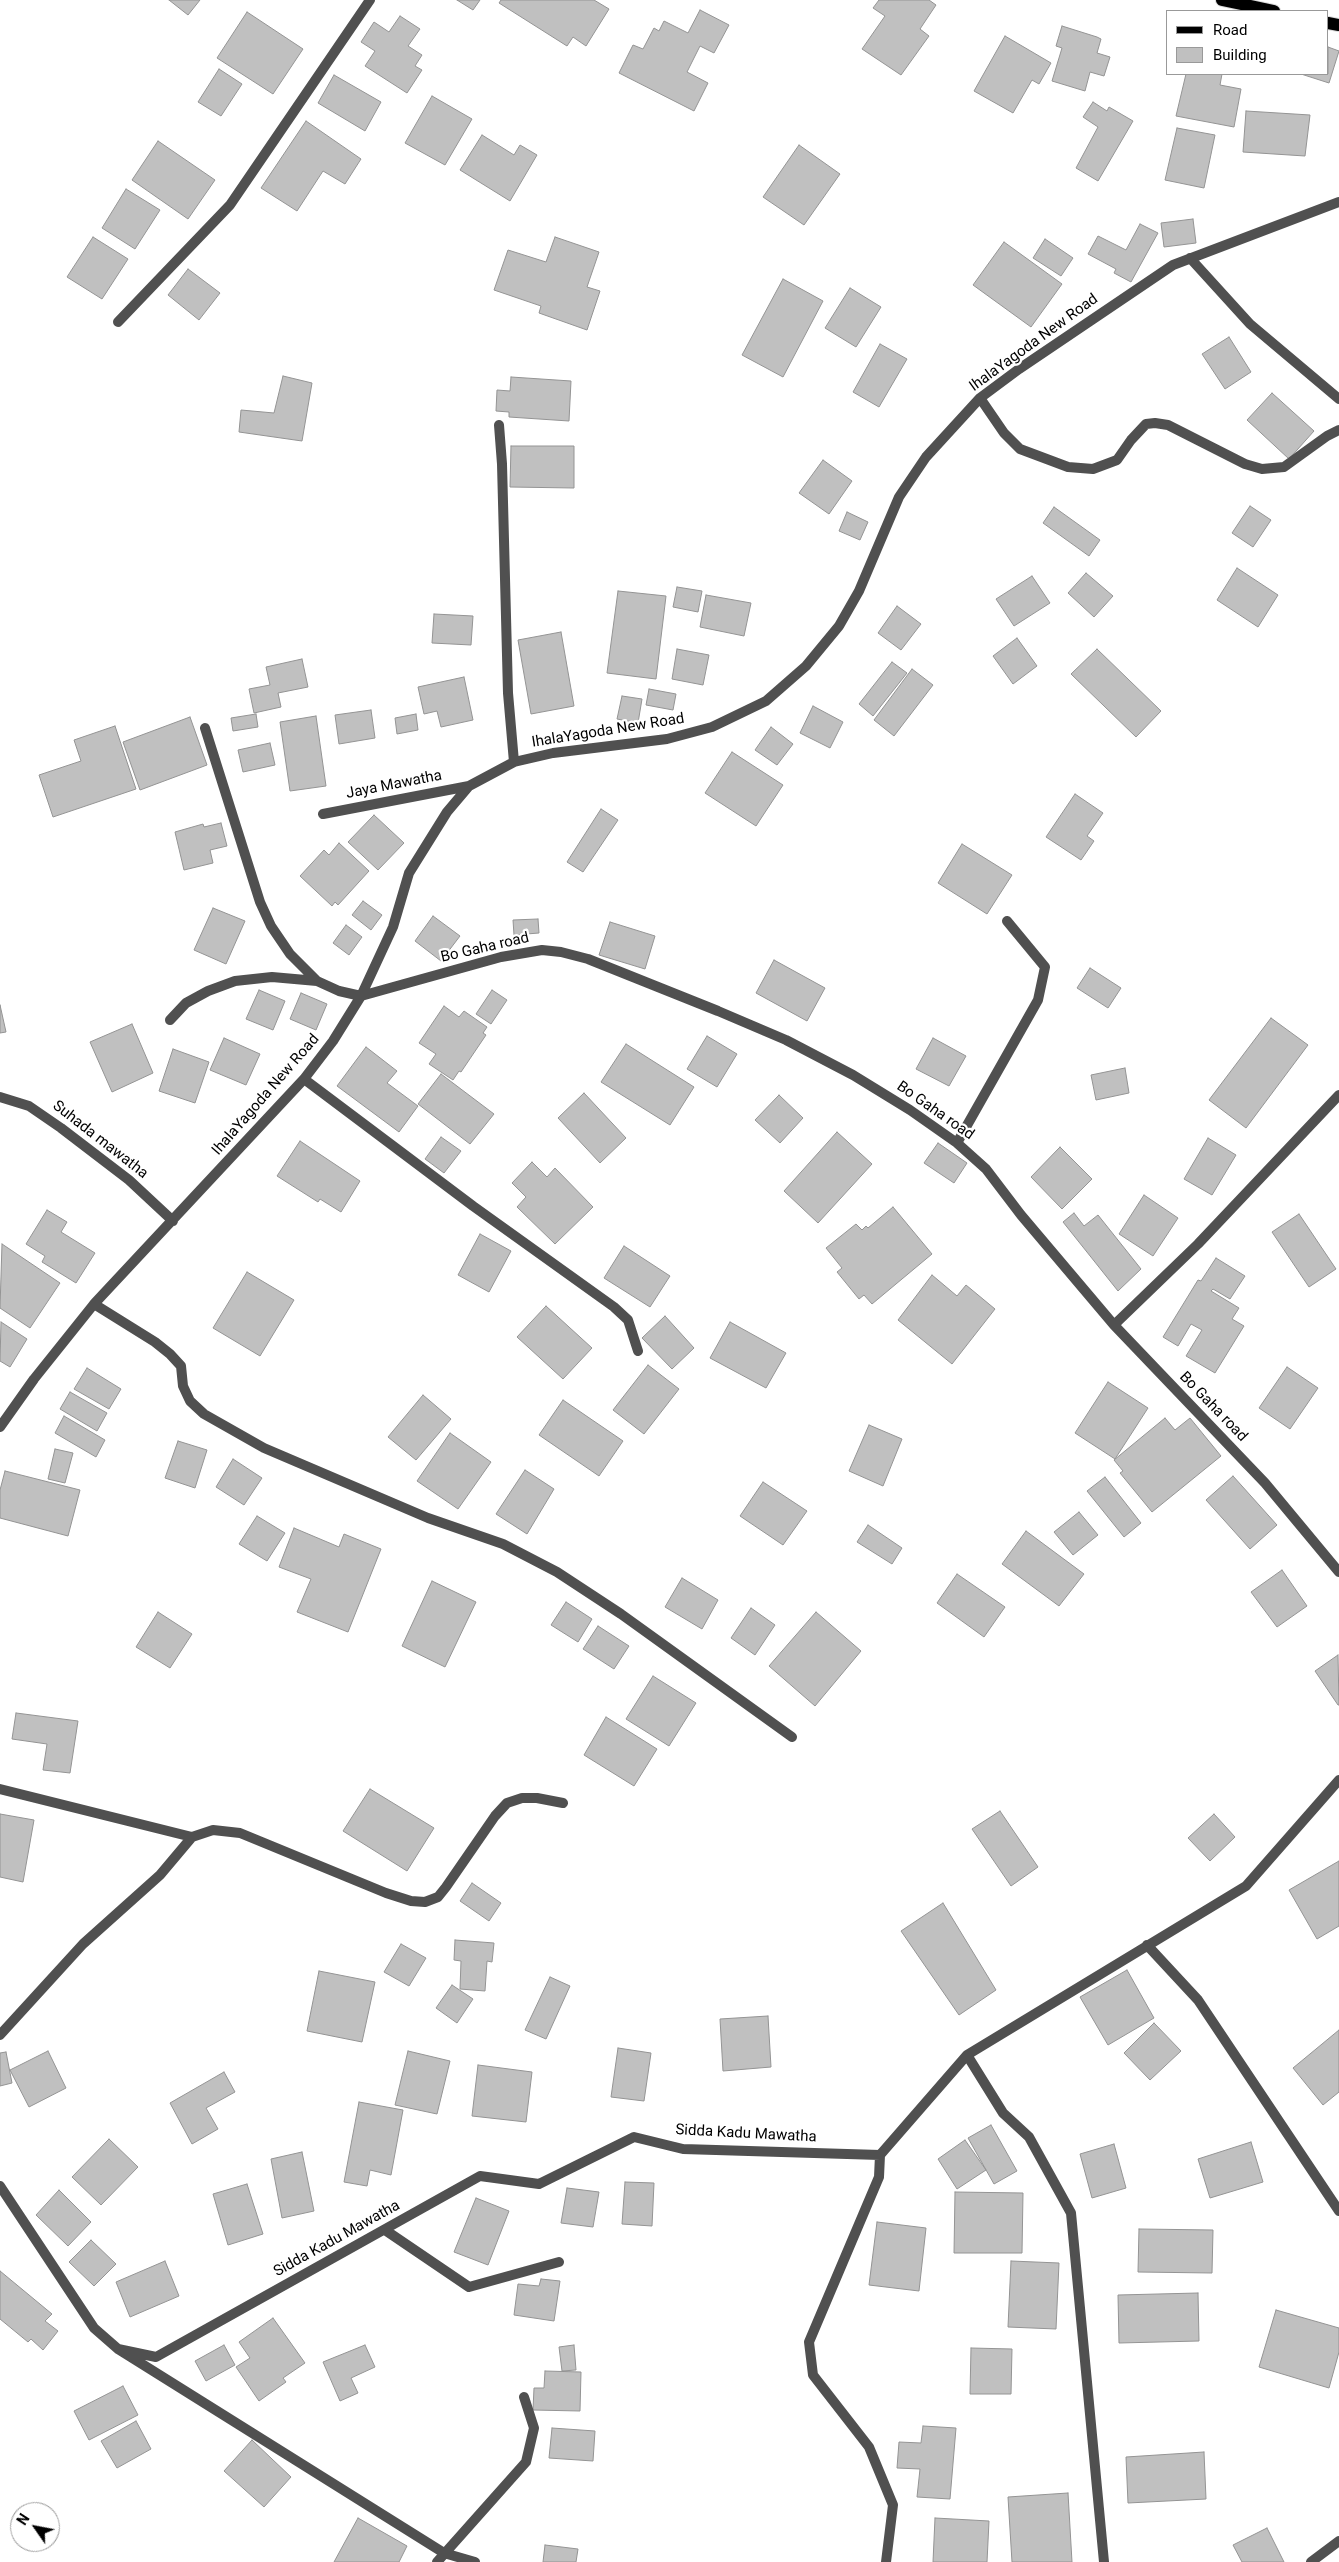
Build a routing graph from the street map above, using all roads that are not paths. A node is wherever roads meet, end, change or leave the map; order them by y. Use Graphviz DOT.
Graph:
graph roads {
  1 [pos="370,0"];
  2 [pos="1222,0"];
  3 [pos="1269,10"];
  4 [pos="1339,202"];
  5 [pos="1190,258"];
  6 [pos="118,322"];
  7 [pos="980,398"];
  8 [pos="1339,399"];
  9 [pos="499,425"];
  10 [pos="1339,430"];
  11 [pos="205,728"];
  12 [pos="514,762"];
  13 [pos="469,786"];
  14 [pos="323,814"];
  15 [pos="1007,921"];
  16 [pos="317,980"];
  17 [pos="362,996"];
  18 [pos="170,1020"];
  19 [pos="304,1079"];
  20 [pos="1339,1095"];
  21 [pos="0,1097"];
  22 [pos="958,1142"];
  23 [pos="173,1221"];
  24 [pos="94,1304"];
  25 [pos="1114,1325"];
  26 [pos="638,1351"];
  27 [pos="0,1427"];
  28 [pos="1339,1572"];
  29 [pos="792,1738"];
  30 [pos="1339,1780"];
  31 [pos="0,1789"];
  32 [pos="563,1803"];
  33 [pos="192,1837"];
  34 [pos="1147,1945"];
  35 [pos="0,2035"];
  36 [pos="967,2055"];
  37 [pos="880,2155"];
  38 [pos="0,2186"];
  39 [pos="1339,2211"];
  40 [pos="385,2230"];
  41 [pos="559,2262"];
  42 [pos="118,2349"];
  43 [pos="524,2397"];
  44 [pos="1339,2541"];
  45 [pos="444,2553"];
  46 [pos="437,2562"];
  47 [pos="475,2562"];
  48 [pos="886,2562"];
  49 [pos="1104,2562"];
  50 [pos="1311,2562"];
  1 -- 6 [label="street"];
  2 -- 3 [label="main road"];
  4 -- 5 [label="street, IhalaYagoda New Road"];
  5 -- 7 [label="street, IhalaYagoda New Road"];
  5 -- 8 [label="street"];
  7 -- 10 [label="street"];
  7 -- 12 [label="street, IhalaYagoda New Road"];
  9 -- 12 [label="street"];
  11 -- 16 [label="street"];
  12 -- 13 [label="street, IhalaYagoda New Road"];
  13 -- 14 [label="street, Jaya Mawatha"];
  13 -- 17 [label="street, IhalaYagoda New Road"];
  15 -- 22 [label="street"];
  16 -- 17 [label="street"];
  16 -- 18 [label="street"];
  17 -- 19 [label="street, IhalaYagoda New Road"];
  17 -- 22 [label="street, Bo Gaha road"];
  19 -- 23 [label="street, IhalaYagoda New Road"];
  19 -- 26 [label="street"];
  20 -- 25 [label="street"];
  21 -- 23 [label="street, Suhada mawatha"];
  22 -- 25 [label="street, Bo Gaha road"];
  23 -- 24 [label="street, IhalaYagoda New Road"];
  24 -- 27 [label="street, IhalaYagoda New Road"];
  24 -- 29 [label="street"];
  25 -- 28 [label="street, Bo Gaha road"];
  30 -- 34 [label="street"];
  31 -- 33 [label="street"];
  32 -- 33 [label="street"];
  33 -- 35 [label="street"];
  34 -- 36 [label="street"];
  34 -- 39 [label="street"];
  36 -- 37 [label="street"];
  36 -- 49 [label="street"];
  37 -- 40 [label="street, Sidda Kadu Mawatha"];
  37 -- 48 [label="street"];
  38 -- 42 [label="street"];
  40 -- 41 [label="street"];
  40 -- 42 [label="street, Sidda Kadu Mawatha"];
  42 -- 45 [label="street"];
  43 -- 45 [label="street"];
  44 -- 50 [label="street"];
  45 -- 46 [label="street"];
  45 -- 47 [label="street"];
}
